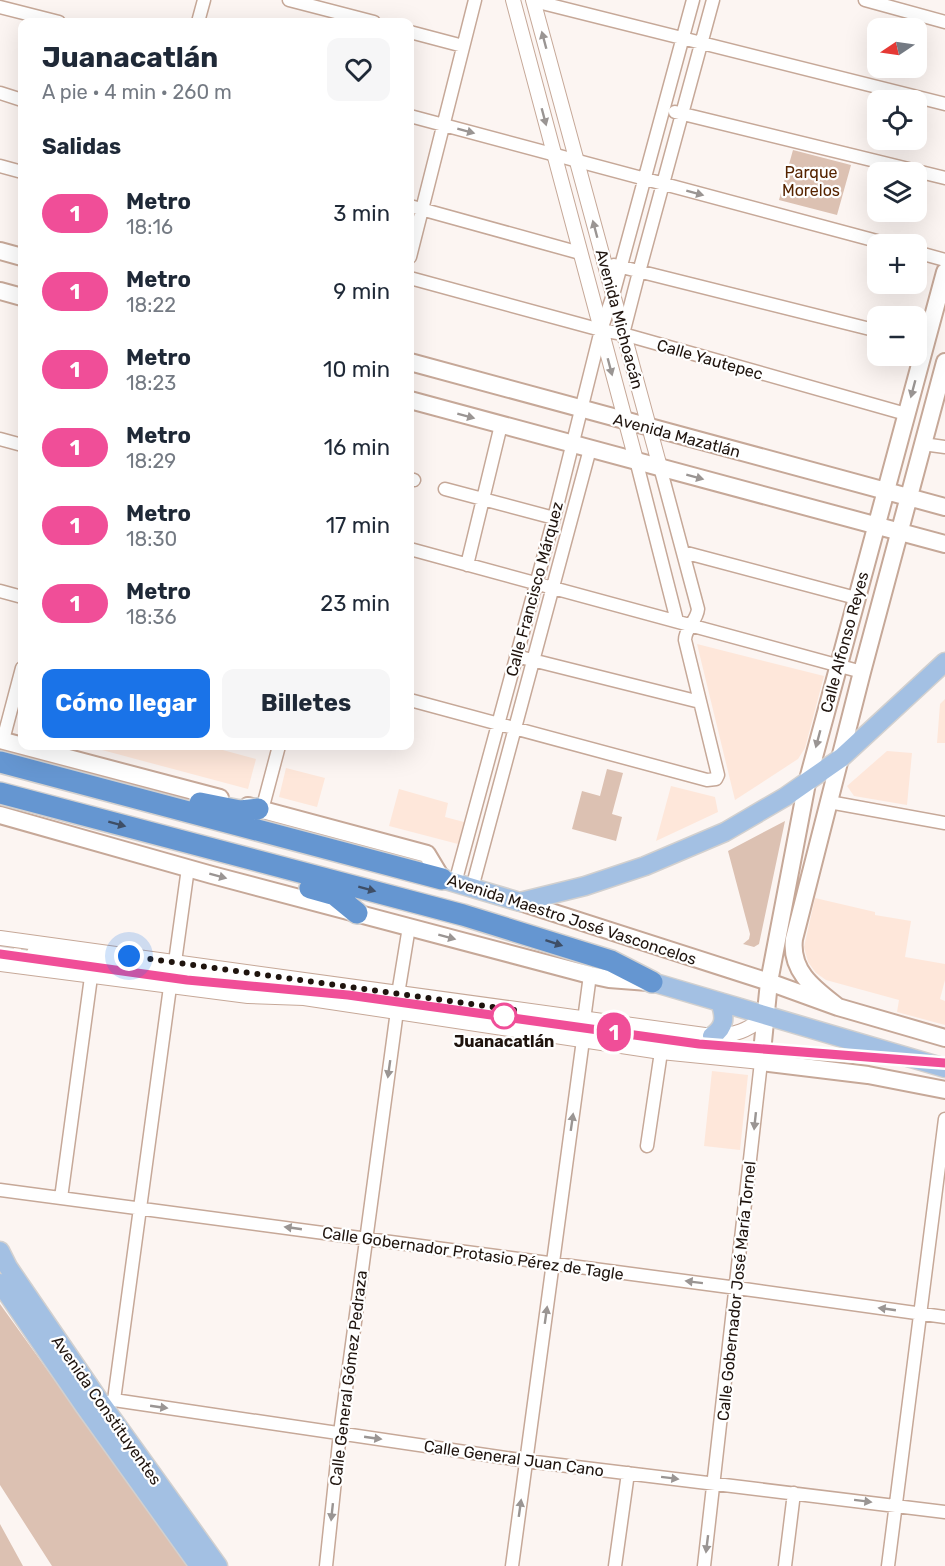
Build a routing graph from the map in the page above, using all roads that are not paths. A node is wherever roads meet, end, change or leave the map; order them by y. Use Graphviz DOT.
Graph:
graph roads {
  1 [pos="204,0"];
  2 [pos="289,0"];
  3 [pos="475,0"];
  4 [pos="513,0"];
  5 [pos="693,0"];
  6 [pos="713,0"];
  7 [pos="865,0"];
  8 [pos="534,1"];
  9 [pos="0,7"];
  10 [pos="43,18"];
  11 [pos="199,18"];
  12 [pos="359,18"];
  13 [pos="945,22"];
  14 [pos="414,33"];
  15 [pos="683,37"];
  16 [pos="702,42"];
  17 [pos="463,46"];
  18 [pos="0,93"];
  19 [pos="18,99"];
  20 [pos="945,104"];
  21 [pos="663,109"];
  22 [pos="682,114"];
  23 [pos="414,117"];
  24 [pos="443,125"];
  25 [pos="554,154"];
  26 [pos="577,160"];
  27 [pos="0,166"];
  28 [pos="18,171"];
  29 [pos="945,178"];
  30 [pos="644,179"];
  31 [pos="663,184"];
  32 [pos="416,208"];
  33 [pos="414,224"];
  34 [pos="867,238"];
  35 [pos="0,251"];
  36 [pos="580,254"];
  37 [pos="927,255"];
  38 [pos="18,256"];
  39 [pos="945,260"];
  40 [pos="604,263"];
  41 [pos="620,267"];
  42 [pos="639,272"];
  43 [pos="945,272"];
  44 [pos="414,279"];
  45 [pos="0,291"];
  46 [pos="613,295"];
  47 [pos="18,296"];
  48 [pos="927,324"];
  49 [pos="867,327"];
  50 [pos="601,330"];
  51 [pos="624,334"];
  52 [pos="414,363"];
  53 [pos="945,364"];
  54 [pos="916,366"];
  55 [pos="414,401"];
  56 [pos="581,409"];
  57 [pos="906,414"];
  58 [pos="625,421"];
  59 [pos="501,425"];
  60 [pos="649,427"];
  61 [pos="0,439"];
  62 [pos="18,444"];
  63 [pos="572,444"];
  64 [pos="923,444"];
  65 [pos="945,447"];
  66 [pos="590,449"];
  67 [pos="636,460"];
  68 [pos="660,467"];
  69 [pos="445,489"];
  70 [pos="885,491"];
  71 [pos="909,498"];
  72 [pos="483,499"];
  73 [pos="945,507"];
  74 [pos="554,518"];
  75 [pos="876,525"];
  76 [pos="900,531"];
  77 [pos="945,544"];
  78 [pos="414,550"];
  79 [pos="683,552"];
  80 [pos="467,565"];
  81 [pos="536,583"];
  82 [pos="553,588"];
  83 [pos="0,591"];
  84 [pos="18,596"];
  85 [pos="856,598"];
  86 [pos="677,621"];
  87 [pos="690,625"];
  88 [pos="516,656"];
  89 [pos="534,660"];
  90 [pos="945,662"];
  91 [pos="838,665"];
  92 [pos="862,672"];
  93 [pos="18,682"];
  94 [pos="414,701"];
  95 [pos="700,702"];
  96 [pos="498,724"];
  97 [pos="515,729"];
  98 [pos="1,740"];
  99 [pos="18,745"];
  100 [pos="39,750"];
  101 [pos="278,750"];
  102 [pos="841,758"];
  103 [pos="0,762"];
  104 [pos="807,783"];
  105 [pos="0,793"];
  106 [pos="830,802"];
  107 [pos="173,809"];
  108 [pos="260,809"];
  109 [pos="0,815"];
  110 [pos="945,823"];
  111 [pos="260,861"];
  112 [pos="188,868"];
  113 [pos="456,883"];
  114 [pos="520,902"];
  115 [pos="357,913"];
  116 [pos="409,927"];
  117 [pos="2,940"];
  118 [pos="34,953"];
  119 [pos="175,963"];
  120 [pos="0,964"];
  121 [pos="590,975"];
  122 [pos="91,977"];
  123 [pos="652,982"];
  124 [pos="769,982"];
  125 [pos="170,987"];
  126 [pos="398,994"];
  127 [pos="304,998"];
  128 [pos="720,1002"];
  129 [pos="838,1007"];
  130 [pos="396,1011"];
  131 [pos="766,1016"];
  132 [pos="584,1020"];
  133 [pos="712,1036"];
  134 [pos="945,1038"];
  135 [pos="583,1040"];
  136 [pos="661,1052"];
  137 [pos="761,1062"];
  138 [pos="945,1068"];
  139 [pos="945,1090"];
  140 [pos="945,1119"];
  141 [pos="647,1146"];
  142 [pos="0,1190"];
  143 [pos="61,1198"];
  144 [pos="140,1208"];
  145 [pos="367,1238"];
  146 [pos="0,1251"];
  147 [pos="553,1264"];
  148 [pos="0,1283"];
  149 [pos="737,1288"];
  150 [pos="920,1314"];
  151 [pos="945,1317"];
  152 [pos="100,1403"];
  153 [pos="340,1433"];
  154 [pos="526,1461"];
  155 [pos="628,1473"];
  156 [pos="714,1484"];
  157 [pos="794,1493"];
  158 [pos="896,1505"];
  159 [pos="945,1512"];
  160 [pos="199,1566"];
  161 [pos="218,1566"];
  162 [pos="326,1566"];
  163 [pos="512,1566"];
  164 [pos="615,1566"];
  165 [pos="704,1566"];
  166 [pos="785,1566"];
  167 [pos="888,1566"];
  1 -- 11 [label="street"];
  2 -- 12 [label="street"];
  3 -- 17 [label="street"];
  4 -- 25 [label="street, Avenida Michoacán, one-way"];
  5 -- 15 [label="street, Calle Francisco Márquez"];
  6 -- 16 [label="street"];
  7 -- 13 [label="street"];
  8 -- 15 [label="street"];
  26 -- 8 [label="street, Avenida Michoacán, one-way"];
  9 -- 10 [label="street"];
  14 -- 17 [label="street"];
  15 -- 16 [label="street"];
  15 -- 21 [label="street, Calle Francisco Márquez"];
  16 -- 20 [label="street"];
  16 -- 22 [label="street"];
  17 -- 24 [label="street"];
  18 -- 19 [label="street"];
  21 -- 22 [label="street"];
  21 -- 30 [label="street, Calle Francisco Márquez"];
  22 -- 29 [label="street"];
  22 -- 31 [label="street"];
  23 -- 24 [label="street"];
  24 -- 25 [label="street, one-way"];
  24 -- 32 [label="street"];
  25 -- 26 [label="street"];
  25 -- 36 [label="street, Avenida Michoacán"];
  26 -- 30 [label="street"];
  40 -- 26 [label="street, Avenida Michoacán, one-way"];
  27 -- 28 [label="street"];
  30 -- 31 [label="street"];
  30 -- 41 [label="street, Calle Francisco Márquez"];
  31 -- 34 [label="street, one-way"];
  31 -- 42 [label="street"];
  32 -- 33 [label="street"];
  32 -- 36 [label="street"];
  35 -- 38 [label="main road"];
  36 -- 50 [label="street, Avenida Michoacán"];
  37 -- 39 [label="street"];
  40 -- 41 [label="street"];
  40 -- 46 [label="street, Avenida Michoacán"];
  41 -- 42 [label="street"];
  41 -- 46 [label="street, Calle Francisco Márquez"];
  42 -- 49 [label="street"];
  42 -- 51 [label="street"];
  43 -- 48 [label="main road, Calle Alfonso Reyes"];
  44 -- 50 [label="street, Calle Yautepec"];
  45 -- 47 [label="main road"];
  46 -- 50 [label="street, Calle Francisco Márquez"];
  46 -- 51 [label="street, Avenida Michoacán"];
  50 -- 51 [label="street, Calle Yautepec"];
  50 -- 56 [label="street, Calle Francisco Márquez"];
  50 -- 58 [label="street, Avenida Michoacán, one-way"];
  51 -- 57 [label="street, Calle Yautepec"];
  51 -- 60 [label="street, Avenida Michoacán"];
  52 -- 56 [label="main road, Avenida Mazatlán"];
  53 -- 64 [label="main road, Calle Alfonso Reyes"];
  54 -- 57 [label="main road, Calle Alfonso Reyes, one-way"];
  55 -- 59 [label="main road, one-way"];
  56 -- 58 [label="main road, Avenida Mazatlán"];
  56 -- 63 [label="street, Calle Francisco Márquez"];
  57 -- 70 [label="main road, Calle Alfonso Reyes"];
  58 -- 60 [label="main road, Avenida Mazatlán"];
  58 -- 67 [label="street, Avenida Michoacán"];
  59 -- 63 [label="main road"];
  59 -- 72 [label="street"];
  60 -- 68 [label="street, Avenida Michoacán"];
  60 -- 70 [label="main road, Avenida Mazatlán"];
  61 -- 62 [label="street"];
  63 -- 66 [label="main road"];
  63 -- 74 [label="street, Calle Francisco Márquez"];
  64 -- 65 [label="street"];
  64 -- 71 [label="main road, Calle Alfonso Reyes"];
  66 -- 67 [label="main road"];
  66 -- 82 [label="street, Calle Francisco Márquez"];
  67 -- 68 [label="main road"];
  67 -- 86 [label="street, Avenida Michoacán"];
  68 -- 75 [label="main road, one-way"];
  68 -- 79 [label="street, Avenida Michoacán"];
  69 -- 72 [label="street"];
  70 -- 71 [label="main road, Avenida Mazatlán"];
  70 -- 75 [label="main road, Calle Alfonso Reyes"];
  71 -- 73 [label="main road, Avenida Mazatlán"];
  71 -- 76 [label="main road, Calle Alfonso Reyes"];
  72 -- 74 [label="street"];
  72 -- 80 [label="street"];
  74 -- 81 [label="street, Calle Francisco Márquez"];
  75 -- 76 [label="main road"];
  75 -- 85 [label="main road, Calle Alfonso Reyes"];
  76 -- 77 [label="main road"];
  76 -- 92 [label="main road, Calle Alfonso Reyes"];
  78 -- 80 [label="street"];
  79 -- 85 [label="street"];
  79 -- 87 [label="street, Avenida Michoacán"];
  80 -- 81 [label="street"];
  81 -- 82 [label="street"];
  81 -- 88 [label="street, Calle Francisco Márquez"];
  82 -- 86 [label="street"];
  82 -- 89 [label="street, Calle Francisco Márquez"];
  83 -- 84 [label="street"];
  85 -- 91 [label="main road, Calle Alfonso Reyes"];
  86 -- 87 [label="street"];
  87 -- 91 [label="street"];
  87 -- 95 [label="street, Avenida Michoacán"];
  88 -- 89 [label="street"];
  88 -- 96 [label="street, Calle Francisco Márquez"];
  89 -- 95 [label="street"];
  89 -- 97 [label="street, Calle Francisco Márquez"];
  90 -- 102 [label="main road"];
  91 -- 92 [label="street"];
  91 -- 104 [label="main road, Calle Alfonso Reyes, one-way"];
  92 -- 102 [label="main road, Calle Alfonso Reyes"];
  93 -- 98 [label="street"];
  94 -- 96 [label="street"];
  95 -- 97 [label="street, Avenida Michoacán"];
  96 -- 97 [label="street"];
  96 -- 113 [label="street, Calle Francisco Márquez"];
  97 -- 113 [label="street, Calle Francisco Márquez"];
  98 -- 99 [label="main road, Avenida Maestro José Vasconcelos"];
  100 -- 108 [label="main road, Avenida Maestro José Vasconcelos"];
  101 -- 108 [label="street"];
  102 -- 104 [label="main road"];
  102 -- 106 [label="main road, Calle Alfonso Reyes"];
  103 -- 107 [label="highway"];
  104 -- 114 [label="main road"];
  104 -- 124 [label="main road, Calle Alfonso Reyes"];
  105 -- 111 [label="highway, one-way"];
  106 -- 110 [label="street"];
  106 -- 129 [label="main road, Calle Alfonso Reyes"];
  107 -- 108 [label="highway"];
  107 -- 113 [label="highway"];
  108 -- 113 [label="main road, Avenida Maestro José Vasconcelos"];
  109 -- 112 [label="main road"];
  111 -- 115 [label="highway"];
  111 -- 123 [label="highway, one-way"];
  112 -- 115 [label="main road, one-way"];
  112 -- 119 [label="street"];
  113 -- 114 [label="main road, Avenida Maestro José Vasconcelos"];
  114 -- 124 [label="main road, Avenida Maestro José Vasconcelos"];
  115 -- 116 [label="main road"];
  116 -- 121 [label="main road, one-way"];
  116 -- 126 [label="street"];
  117 -- 119 [label="street"];
  118 -- 127 [label="street"];
  119 -- 126 [label="street"];
  120 -- 122 [label="street"];
  121 -- 123 [label="main road"];
  121 -- 132 [label="street"];
  122 -- 125 [label="street"];
  122 -- 143 [label="street"];
  123 -- 128 [label="main road"];
  124 -- 129 [label="main road, Avenida Maestro José Vasconcelos"];
  124 -- 131 [label="main road, Calle Alfonso Reyes"];
  125 -- 127 [label="street"];
  125 -- 144 [label="street"];
  126 -- 132 [label="street"];
  127 -- 130 [label="street"];
  128 -- 131 [label="main road"];
  128 -- 133 [label="main road"];
  129 -- 134 [label="main road, Avenida Maestro José Vasconcelos"];
  130 -- 135 [label="street"];
  130 -- 145 [label="street, Calle General Gómez Pedraza, one-way"];
  131 -- 133 [label="street"];
  131 -- 137 [label="main road, Calle Gobernador José María Tornel"];
  131 -- 138 [label="main road"];
  132 -- 133 [label="street"];
  135 -- 136 [label="street"];
  147 -- 135 [label="street, one-way"];
  136 -- 137 [label="street"];
  136 -- 141 [label="street"];
  137 -- 139 [label="main road"];
  137 -- 149 [label="street, Calle Gobernador José María Tornel, one-way"];
  140 -- 150 [label="street"];
  142 -- 143 [label="street, Calle Gobernador Protasio Pérez de Tagle"];
  143 -- 144 [label="street, Calle Gobernador Protasio Pérez de Tagle"];
  145 -- 144 [label="street, Calle Gobernador Protasio Pérez de Tagle, one-way"];
  144 -- 152 [label="street"];
  145 -- 147 [label="street, Calle Gobernador Protasio Pérez de Tagle"];
  145 -- 153 [label="street, Calle General Gómez Pedraza"];
  146 -- 152 [label="main road, Avenida Constituyentes"];
  149 -- 147 [label="street, Calle Gobernador Protasio Pérez de Tagle, one-way"];
  154 -- 147 [label="street, one-way"];
  148 -- 152 [label="main road, Avenida Constituyentes"];
  150 -- 149 [label="street, Calle Gobernador Protasio Pérez de Tagle, one-way"];
  149 -- 156 [label="street, Calle Gobernador José María Tornel"];
  150 -- 151 [label="street, Calle Gobernador Protasio Pérez de Tagle"];
  150 -- 158 [label="street"];
  152 -- 153 [label="street, Calle General Juan Cano, one-way"];
  152 -- 160 [label="main road, Avenida Constituyentes"];
  152 -- 161 [label="main road, Avenida Constituyentes"];
  153 -- 154 [label="street, Calle General Juan Cano, one-way"];
  153 -- 162 [label="street, Calle General Gómez Pedraza, one-way"];
  154 -- 155 [label="street, Calle General Juan Cano"];
  163 -- 154 [label="street, one-way"];
  155 -- 156 [label="street, Calle General Juan Cano, one-way"];
  155 -- 164 [label="street"];
  156 -- 157 [label="street, Calle General Juan Cano"];
  156 -- 165 [label="street, Calle Gobernador José María Tornel, one-way"];
  157 -- 158 [label="street, Calle General Juan Cano, one-way"];
  157 -- 166 [label="street"];
  158 -- 159 [label="street, Calle General Juan Cano"];
  158 -- 167 [label="street"];
}
